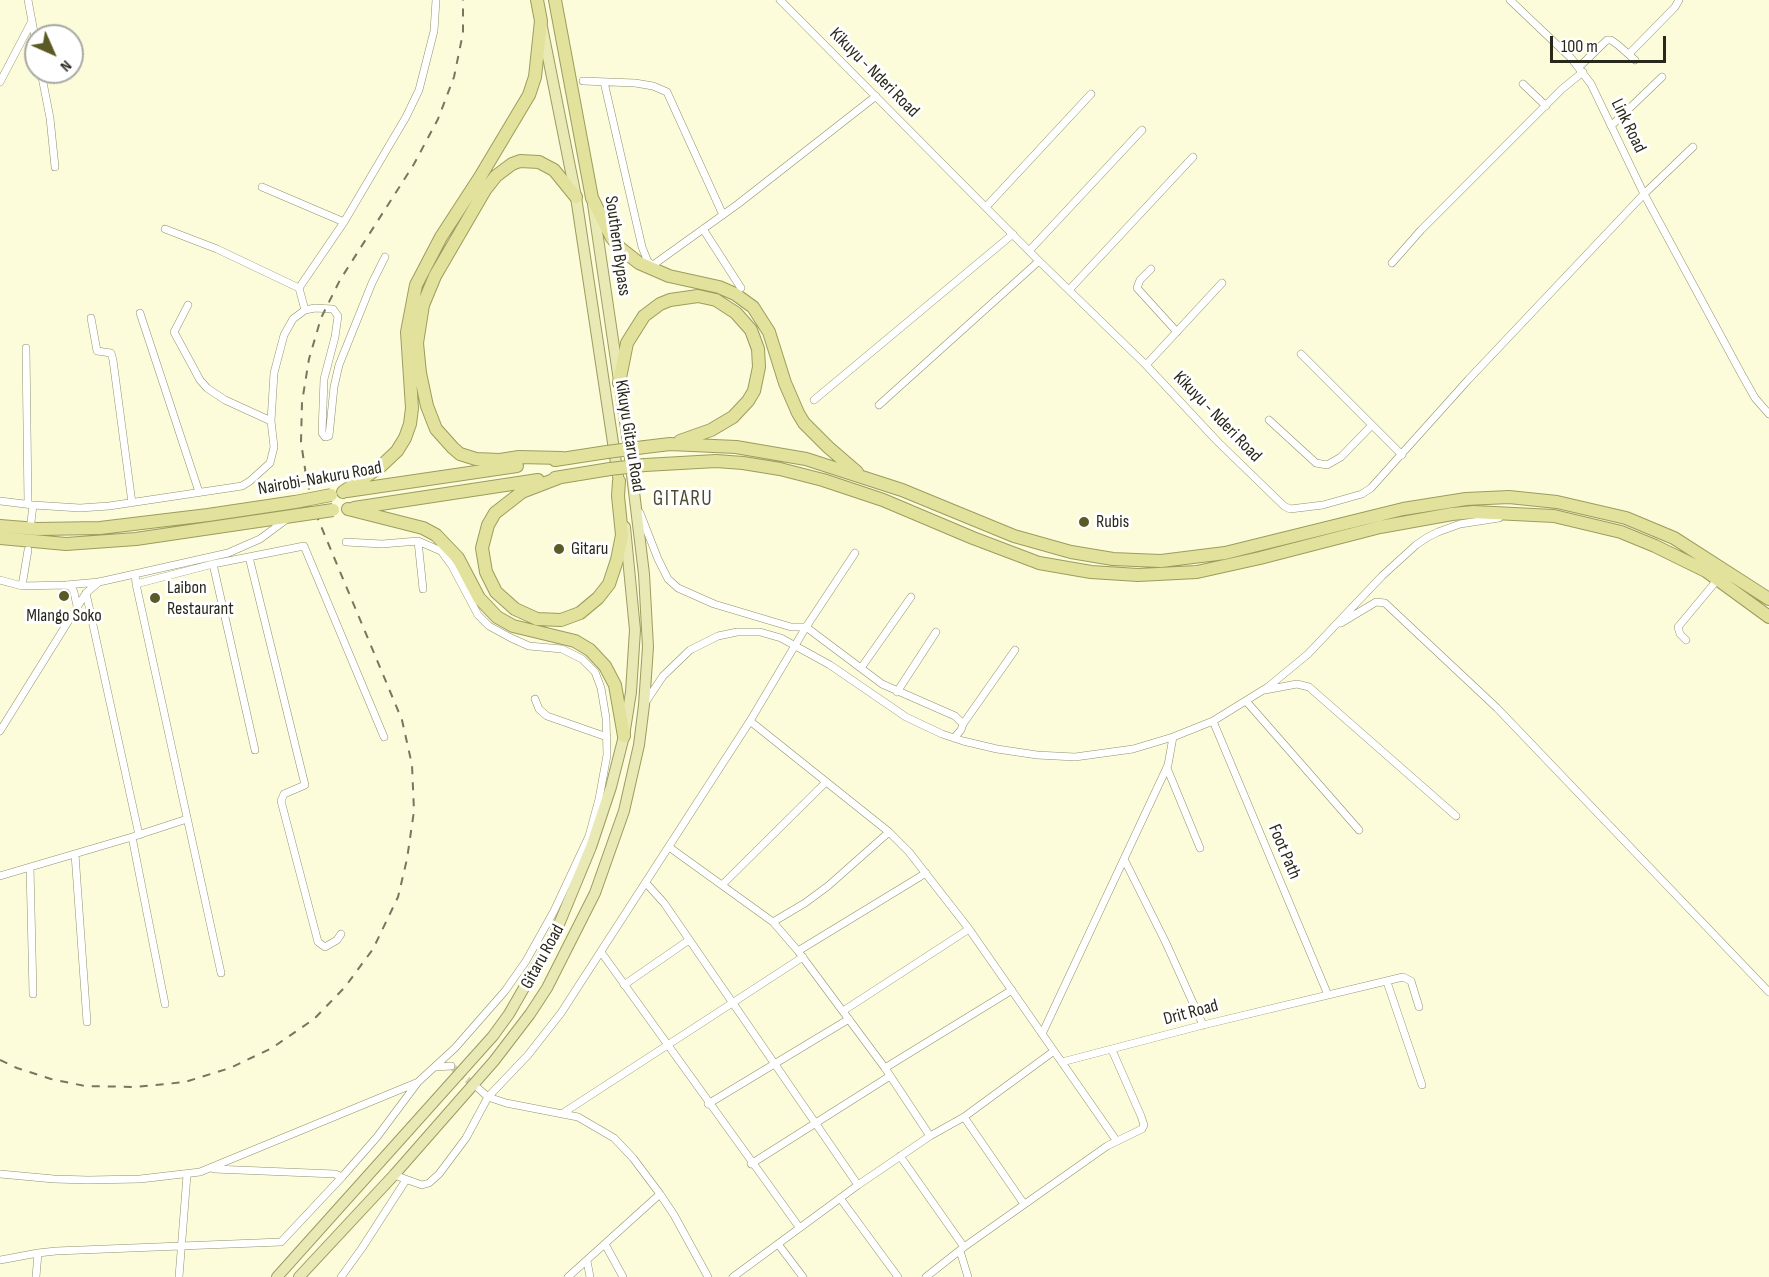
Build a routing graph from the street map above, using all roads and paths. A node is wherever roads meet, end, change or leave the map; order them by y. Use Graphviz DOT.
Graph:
graph roads {
  1 [pos="28,0"];
  2 [pos="436,0"];
  3 [pos="537,0"];
  4 [pos="555,0"];
  5 [pos="780,0"];
  6 [pos="1510,0"];
  7 [pos="1679,0"];
  8 [pos="32,21"];
  9 [pos="541,21"];
  10 [pos="33,24"];
  11 [pos="1629,54"];
  12 [pos="1635,60"];
  13 [pos="1581,69"];
  14 [pos="1662,76"];
  15 [pos="583,81"];
  16 [pos="0,82"];
  17 [pos="604,82"];
  18 [pos="43,84"];
  19 [pos="1523,84"];
  20 [pos="1091,94"];
  21 [pos="876,96"];
  22 [pos="1546,106"];
  23 [pos="1611,126"];
  24 [pos="1142,130"];
  25 [pos="1693,147"];
  26 [pos="1193,157"];
  27 [pos="55,167"];
  28 [pos="262,187"];
  29 [pos="1644,194"];
  30 [pos="576,197"];
  31 [pos="592,198"];
  32 [pos="986,207"];
  33 [pos="723,215"];
  34 [pos="344,222"];
  35 [pos="165,229"];
  36 [pos="703,229"];
  37 [pos="1013,234"];
  38 [pos="1029,251"];
  39 [pos="385,257"];
  40 [pos="1038,261"];
  41 [pos="1392,263"];
  42 [pos="1151,268"];
  43 [pos="1222,283"];
  44 [pos="299,288"];
  45 [pos="741,288"];
  46 [pos="1069,290"];
  47 [pos="188,305"];
  48 [pos="305,310"];
  49 [pos="140,313"];
  50 [pos="91,318"];
  51 [pos="1177,332"];
  52 [pos="26,348"];
  53 [pos="1301,354"];
  54 [pos="1146,365"];
  55 [pos="619,383"];
  56 [pos="814,400"];
  57 [pos="879,405"];
  58 [pos="1769,414"];
  59 [pos="1269,420"];
  60 [pos="271,421"];
  61 [pos="1372,425"];
  62 [pos="670,444"];
  63 [pos="1402,455"];
  64 [pos="562,458"];
  65 [pos="863,476"];
  66 [pos="561,477"];
  67 [pos="619,481"];
  68 [pos="199,492"];
  69 [pos="337,494"];
  70 [pos="634,499"];
  71 [pos="0,501"];
  72 [pos="132,502"];
  73 [pos="31,505"];
  74 [pos="348,509"];
  75 [pos="294,516"];
  76 [pos="1554,516"];
  77 [pos="31,522"];
  78 [pos="0,526"];
  79 [pos="0,538"];
  80 [pos="418,541"];
  81 [pos="346,542"];
  82 [pos="28,550"];
  83 [pos="855,553"];
  84 [pos="249,557"];
  85 [pos="213,564"];
  86 [pos="135,574"];
  87 [pos="645,574"];
  88 [pos="1718,579"];
  89 [pos="0,580"];
  90 [pos="99,582"];
  91 [pos="135,584"];
  92 [pos="66,585"];
  93 [pos="22,586"];
  94 [pos="423,589"];
  95 [pos="86,593"];
  96 [pos="911,597"];
  97 [pos="1769,599"];
  98 [pos="77,606"];
  99 [pos="1769,616"];
  100 [pos="806,627"];
  101 [pos="1334,628"];
  102 [pos="936,632"];
  103 [pos="1686,640"];
  104 [pos="796,646"];
  105 [pos="1015,650"];
  106 [pos="861,668"];
  107 [pos="1262,691"];
  108 [pos="897,692"];
  109 [pos="535,699"];
  110 [pos="1246,701"];
  111 [pos="644,705"];
  112 [pos="750,721"];
  113 [pos="1213,721"];
  114 [pos="963,724"];
  115 [pos="0,731"];
  116 [pos="624,736"];
  117 [pos="384,737"];
  118 [pos="608,737"];
  119 [pos="954,738"];
  120 [pos="1173,738"];
  121 [pos="255,750"];
  122 [pos="1167,768"];
  123 [pos="825,783"];
  124 [pos="1456,816"];
  125 [pos="187,819"];
  126 [pos="1359,830"];
  127 [pos="889,832"];
  128 [pos="135,836"];
  129 [pos="669,847"];
  130 [pos="1200,848"];
  131 [pos="75,854"];
  132 [pos="1125,861"];
  133 [pos="30,867"];
  134 [pos="926,873"];
  135 [pos="0,876"];
  136 [pos="646,883"];
  137 [pos="722,885"];
  138 [pos="773,922"];
  139 [pos="969,929"];
  140 [pos="341,934"];
  141 [pos="689,940"];
  142 [pos="601,952"];
  143 [pos="800,954"];
  144 [pos="221,973"];
  145 [pos="1387,982"];
  146 [pos="624,985"];
  147 [pos="1012,990"];
  148 [pos="1769,992"];
  149 [pos="33,994"];
  150 [pos="1328,995"];
  151 [pos="731,1003"];
  152 [pos="165,1004"];
  153 [pos="1419,1007"];
  154 [pos="843,1011"];
  155 [pos="849,1019"];
  156 [pos="87,1022"];
  157 [pos="1203,1025"];
  158 [pos="1042,1034"];
  159 [pos="668,1045"];
  160 [pos="1112,1050"];
  161 [pos="1054,1051"];
  162 [pos="1062,1062"];
  163 [pos="774,1065"];
  164 [pos="435,1066"];
  165 [pos="451,1066"];
  166 [pos="885,1068"];
  167 [pos="890,1076"];
  168 [pos="418,1082"];
  169 [pos="1422,1085"];
  170 [pos="479,1089"];
  171 [pos="488,1097"];
  172 [pos="708,1104"];
  173 [pos="563,1113"];
  174 [pos="964,1117"];
  175 [pos="814,1123"];
  176 [pos="930,1136"];
  177 [pos="1116,1140"];
  178 [pos="900,1156"];
  179 [pos="751,1164"];
  180 [pos="212,1168"];
  181 [pos="0,1174"];
  182 [pos="187,1175"];
  183 [pos="394,1175"];
  184 [pos="342,1177"];
  185 [pos="406,1180"];
  186 [pos="858,1185"];
  187 [pos="660,1194"];
  188 [pos="840,1198"];
  189 [pos="1024,1204"];
  190 [pos="799,1227"];
  191 [pos="778,1244"];
  192 [pos="605,1245"];
  193 [pos="182,1246"];
  194 [pos="962,1249"];
  195 [pos="38,1252"];
  196 [pos="0,1260"];
  197 [pos="587,1261"];
  198 [pos="36,1277"];
  199 [pos="179,1277"];
  200 [pos="277,1277"];
  201 [pos="298,1277"];
  202 [pos="341,1277"];
  203 [pos="568,1277"];
  204 [pos="590,1277"];
  205 [pos="623,1277"];
  206 [pos="708,1277"];
  207 [pos="734,1277"];
  208 [pos="803,1277"];
  209 [pos="898,1277"];
  210 [pos="926,1277"];
  211 [pos="968,1277"];
  1 -- 8 [label="street"];
  2 -- 34 [label="street"];
  3 -- 9 [label="highway"];
  4 -- 31 [label="highway, Southern Bypass"];
  5 -- 21 [label="street, Kikuyu - Nderi Road"];
  6 -- 13 [label="street, Link Road"];
  7 -- 11 [label="street"];
  8 -- 10 [label="street"];
  8 -- 16 [label="street"];
  9 -- 30 [label="main road, Kikuyu Gitaru Road"];
  9 -- 69 [label="highway"];
  11 -- 12 [label="street"];
  11 -- 13 [label="street"];
  13 -- 22 [label="street"];
  13 -- 23 [label="street, Link Road"];
  14 -- 23 [label="street"];
  15 -- 17 [label="street"];
  17 -- 33 [label="street"];
  17 -- 36 [label="street"];
  18 -- 27 [label="street"];
  19 -- 22 [label="street"];
  20 -- 32 [label="street"];
  21 -- 32 [label="street, Kikuyu - Nderi Road"];
  21 -- 33 [label="street"];
  22 -- 41 [label="street"];
  23 -- 29 [label="street, Link Road"];
  24 -- 38 [label="street"];
  25 -- 29 [label="street, Kikuyu - Nderi Road"];
  26 -- 46 [label="street"];
  28 -- 34 [label="street"];
  29 -- 58 [label="street, Link Road"];
  29 -- 63 [label="street, Kikuyu - Nderi Road"];
  30 -- 64 [label="highway"];
  30 -- 67 [label="main road, Kikuyu Gitaru Road"];
  31 -- 55 [label="main road, Southern Bypass"];
  31 -- 65 [label="highway"];
  32 -- 37 [label="street, Kikuyu - Nderi Road"];
  33 -- 36 [label="street"];
  34 -- 44 [label="street"];
  35 -- 44 [label="street"];
  36 -- 45 [label="street"];
  37 -- 38 [label="street, Kikuyu - Nderi Road"];
  37 -- 56 [label="street"];
  38 -- 40 [label="street, Kikuyu - Nderi Road"];
  39 -- 48 [label="street"];
  40 -- 46 [label="street, Kikuyu - Nderi Road"];
  40 -- 57 [label="street"];
  42 -- 51 [label="street"];
  43 -- 51 [label="street"];
  44 -- 48 [label="street"];
  46 -- 54 [label="street, Kikuyu - Nderi Road"];
  47 -- 60 [label="street"];
  48 -- 60 [label="street"];
  49 -- 68 [label="street"];
  50 -- 72 [label="street"];
  51 -- 54 [label="street"];
  52 -- 73 [label="street"];
  53 -- 61 [label="street"];
  54 -- 63 [label="street, Kikuyu - Nderi Road"];
  55 -- 62 [label="highway"];
  55 -- 70 [label="main road, Southern Bypass"];
  59 -- 61 [label="street"];
  60 -- 68 [label="street"];
  61 -- 63 [label="street"];
  62 -- 64 [label="highway, Nairobi-Nakuru Road, bridge"];
  62 -- 65 [label="highway"];
  64 -- 69 [label="highway, Nairobi-Nakuru Road"];
  65 -- 97 [label="highway"];
  66 -- 67 [label="highway"];
  66 -- 74 [label="highway, Nairobi-Nakuru Road"];
  66 -- 76 [label="highway, Nairobi-Nakuru Road, bridge"];
  67 -- 116 [label="main road, Kikuyu Gitaru Road"];
  68 -- 72 [label="street"];
  69 -- 78 [label="highway, Nairobi-Nakuru Road, bridge"];
  70 -- 87 [label="main road, Southern Bypass"];
  70 -- 100 [label="street"];
  71 -- 73 [label="street"];
  72 -- 73 [label="street"];
  73 -- 77 [label="street"];
  74 -- 75 [label="highway, Nairobi-Nakuru Road, bridge"];
  74 -- 116 [label="highway"];
  75 -- 79 [label="highway, Nairobi-Nakuru Road"];
  75 -- 86 [label="street"];
  76 -- 88 [label="highway"];
  76 -- 101 [label="street"];
  80 -- 81 [label="street"];
  80 -- 94 [label="street"];
  80 -- 118 [label="street"];
  82 -- 93 [label="street"];
  83 -- 100 [label="street"];
  84 -- 85 [label="street"];
  84 -- 117 [label="street"];
  84 -- 140 [label="street"];
  85 -- 91 [label="street"];
  85 -- 121 [label="street"];
  86 -- 90 [label="street"];
  86 -- 91 [label="street"];
  87 -- 111 [label="main road, Gitaru Road"];
  88 -- 99 [label="highway"];
  88 -- 103 [label="street"];
  89 -- 93 [label="street"];
  90 -- 92 [label="street"];
  90 -- 95 [label="street"];
  91 -- 125 [label="street"];
  92 -- 93 [label="street"];
  92 -- 98 [label="street"];
  95 -- 98 [label="street"];
  95 -- 128 [label="street"];
  96 -- 106 [label="street"];
  98 -- 115 [label="street"];
  100 -- 104 [label="street"];
  100 -- 106 [label="street"];
  101 -- 107 [label="street"];
  101 -- 148 [label="street"];
  102 -- 108 [label="street"];
  104 -- 111 [label="street"];
  104 -- 112 [label="street"];
  104 -- 119 [label="street"];
  105 -- 114 [label="street"];
  106 -- 108 [label="street"];
  107 -- 110 [label="street"];
  107 -- 124 [label="street"];
  108 -- 114 [label="street"];
  109 -- 118 [label="street"];
  110 -- 113 [label="street"];
  110 -- 126 [label="street"];
  111 -- 183 [label="main road, Gitaru Road"];
  112 -- 123 [label="street"];
  112 -- 129 [label="street"];
  113 -- 120 [label="street"];
  113 -- 150 [label="street, Foot Path"];
  114 -- 119 [label="street"];
  116 -- 200 [label="main road, Gitaru Road"];
  118 -- 164 [label="street"];
  119 -- 120 [label="street"];
  120 -- 122 [label="street"];
  122 -- 130 [label="street"];
  122 -- 132 [label="street"];
  123 -- 127 [label="street"];
  123 -- 137 [label="street"];
  125 -- 128 [label="street"];
  125 -- 144 [label="street"];
  127 -- 134 [label="street"];
  127 -- 138 [label="street"];
  128 -- 131 [label="street"];
  128 -- 152 [label="street"];
  129 -- 136 [label="street"];
  129 -- 137 [label="street"];
  131 -- 133 [label="street"];
  131 -- 156 [label="street"];
  132 -- 157 [label="street"];
  132 -- 158 [label="street"];
  133 -- 135 [label="street"];
  133 -- 149 [label="street"];
  134 -- 139 [label="street"];
  134 -- 143 [label="street"];
  136 -- 141 [label="street"];
  136 -- 142 [label="street"];
  137 -- 138 [label="street"];
  138 -- 143 [label="street"];
  139 -- 147 [label="street"];
  139 -- 154 [label="street"];
  141 -- 146 [label="street"];
  141 -- 151 [label="street"];
  142 -- 146 [label="street"];
  142 -- 171 [label="street"];
  143 -- 151 [label="street"];
  143 -- 154 [label="street"];
  145 -- 150 [label="street, Drit Road"];
  145 -- 153 [label="street, Drit Road"];
  145 -- 169 [label="street"];
  146 -- 159 [label="street"];
  147 -- 158 [label="street"];
  147 -- 166 [label="street"];
  150 -- 157 [label="street, Drit Road"];
  151 -- 159 [label="street"];
  151 -- 163 [label="street"];
  154 -- 155 [label="street"];
  155 -- 163 [label="street"];
  155 -- 166 [label="street"];
  157 -- 160 [label="street, Drit Road"];
  158 -- 161 [label="street"];
  159 -- 172 [label="street"];
  159 -- 173 [label="street"];
  160 -- 162 [label="street, Drit Road"];
  160 -- 177 [label="street"];
  161 -- 162 [label="street"];
  161 -- 174 [label="street"];
  162 -- 177 [label="street"];
  163 -- 172 [label="street"];
  163 -- 175 [label="street"];
  164 -- 165 [label="street"];
  164 -- 168 [label="street"];
  166 -- 167 [label="street"];
  167 -- 175 [label="street"];
  167 -- 176 [label="street"];
  168 -- 180 [label="street"];
  168 -- 184 [label="street"];
  170 -- 171 [label="street"];
  171 -- 173 [label="street"];
  171 -- 185 [label="street"];
  172 -- 179 [label="street"];
  173 -- 187 [label="street"];
  174 -- 176 [label="street"];
  174 -- 189 [label="street"];
  175 -- 179 [label="street"];
  175 -- 186 [label="street"];
  176 -- 178 [label="street"];
  177 -- 189 [label="street"];
  178 -- 186 [label="street"];
  178 -- 194 [label="street"];
  179 -- 190 [label="street"];
  180 -- 182 [label="street"];
  180 -- 184 [label="street"];
  181 -- 182 [label="street"];
  182 -- 193 [label="street"];
  183 -- 185 [label="street"];
  183 -- 201 [label="main road, Gitaru Road"];
  184 -- 193 [label="street"];
  185 -- 202 [label="street"];
  186 -- 188 [label="street"];
  187 -- 192 [label="street"];
  187 -- 206 [label="street"];
  188 -- 190 [label="street"];
  188 -- 209 [label="street"];
  189 -- 194 [label="street"];
  190 -- 191 [label="street"];
  191 -- 207 [label="street"];
  191 -- 208 [label="street"];
  192 -- 197 [label="street"];
  192 -- 205 [label="street"];
  193 -- 195 [label="street"];
  193 -- 199 [label="street"];
  194 -- 210 [label="street"];
  194 -- 211 [label="street"];
  195 -- 196 [label="street"];
  195 -- 198 [label="street"];
  197 -- 203 [label="street"];
  197 -- 204 [label="street"];
}
